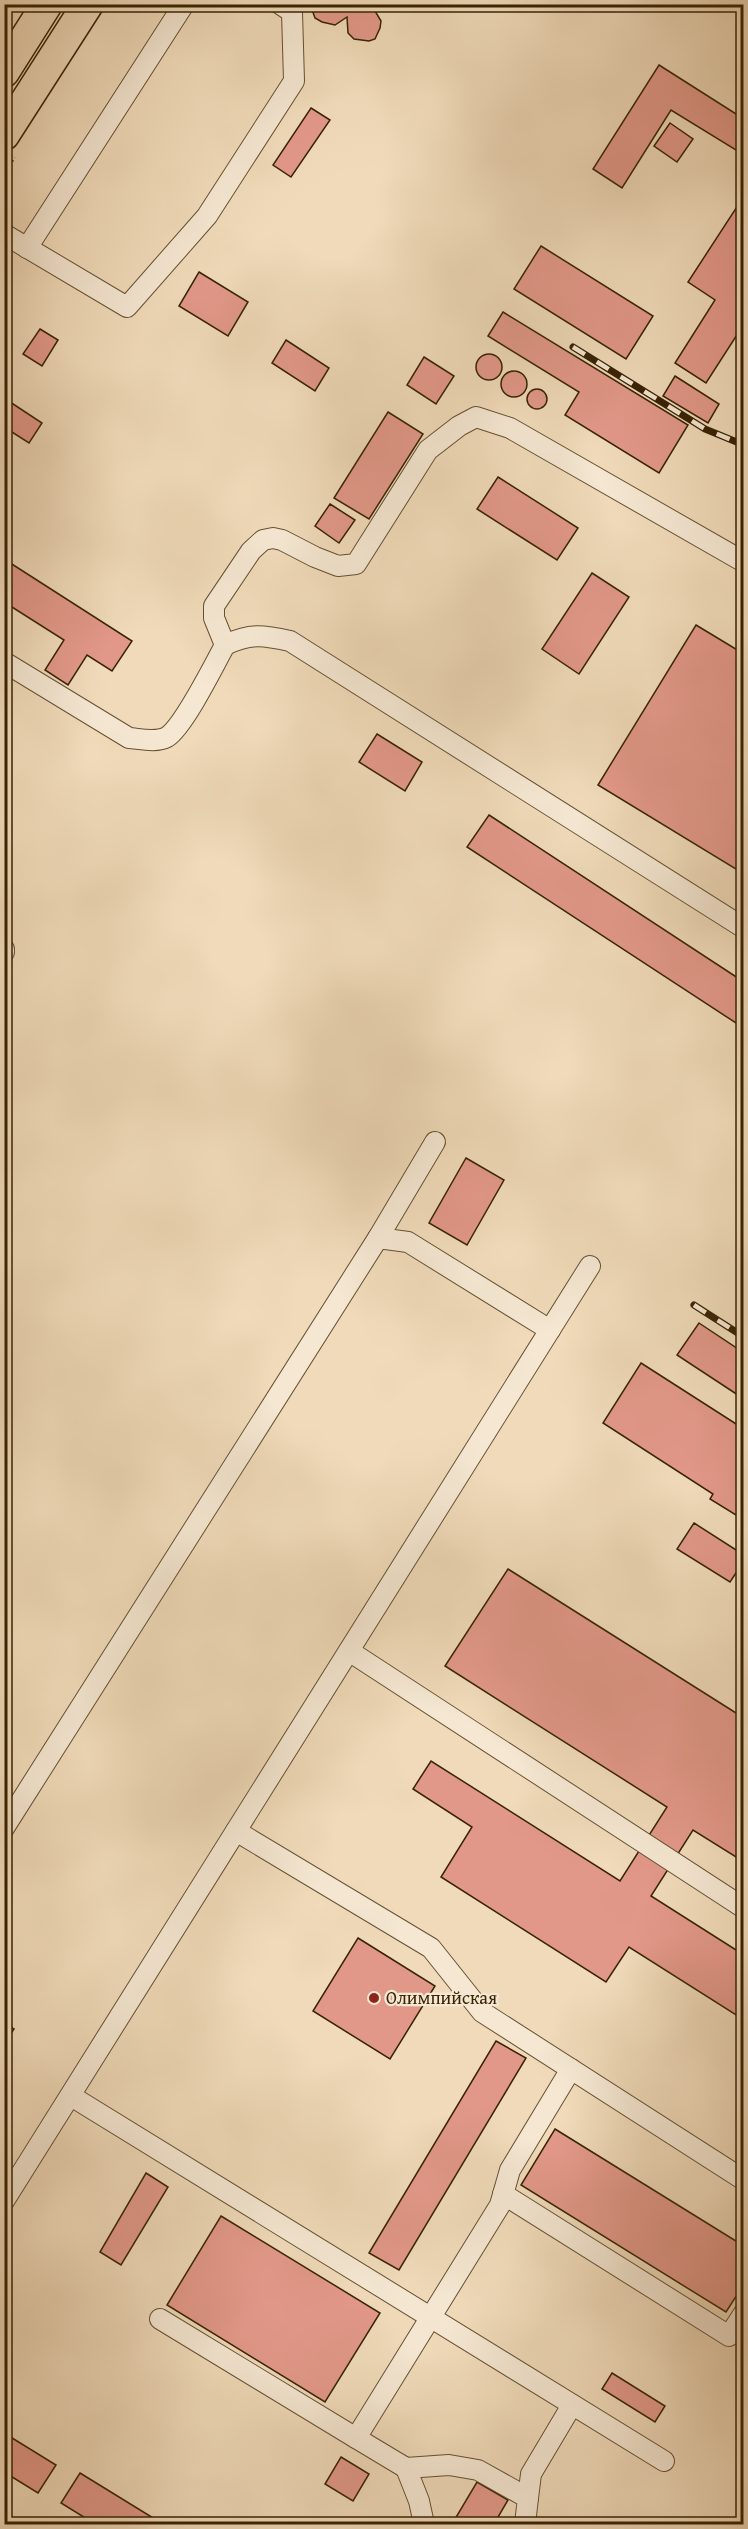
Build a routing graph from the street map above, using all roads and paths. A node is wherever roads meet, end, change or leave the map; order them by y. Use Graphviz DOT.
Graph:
graph roads {
  1 [pos="47,4"];
  2 [pos="88,4"];
  3 [pos="184,4"];
  4 [pos="280,4"];
  5 [pos="4,72"];
  6 [pos="4,135"];
  7 [pos="4,234"];
  8 [pos="27,248"];
  9 [pos="744,562"];
  10 [pos="225,645"];
  11 [pos="4,663"];
  12 [pos="744,928"];
  13 [pos="435,1142"];
  14 [pos="378,1238"];
  15 [pos="590,1266"];
  16 [pos="550,1330"];
  17 [pos="349,1651"];
  18 [pos="4,1828"];
  19 [pos="236,1831"];
  20 [pos="744,1908"];
  21 [pos="571,2069"];
  22 [pos="71,2096"];
  23 [pos="10,2180"];
  24 [pos="744,2180"];
  25 [pos="503,2194"];
  26 [pos="4,2201"];
  27 [pos="744,2313"];
  28 [pos="429,2316"];
  29 [pos="160,2319"];
  30 [pos="572,2405"];
  31 [pos="356,2438"];
  32 [pos="664,2462"];
  33 [pos="406,2468"];
  34 [pos="528,2498"];
  35 [pos="424,2524"];
  36 [pos="525,2524"];
  1 -- 5 [label="highway"];
  2 -- 6 [label="highway"];
  3 -- 8 [label="lane"];
  4 -- 8 [label="lane"];
  7 -- 8 [label="lane"];
  9 -- 10 [label="lane"];
  10 -- 11 [label="lane"];
  10 -- 12 [label="lane"];
  13 -- 14 [label="lane"];
  14 -- 16 [label="lane"];
  14 -- 18 [label="lane"];
  15 -- 16 [label="lane"];
  16 -- 17 [label="lane"];
  17 -- 19 [label="lane"];
  17 -- 20 [label="lane"];
  19 -- 21 [label="lane"];
  19 -- 22 [label="lane"];
  21 -- 24 [label="lane"];
  21 -- 25 [label="lane"];
  22 -- 23 [label="lane"];
  22 -- 28 [label="lane"];
  23 -- 26 [label="lane"];
  25 -- 27 [label="lane"];
  25 -- 28 [label="lane"];
  28 -- 30 [label="lane"];
  28 -- 31 [label="lane"];
  29 -- 31 [label="lane"];
  30 -- 32 [label="lane"];
  30 -- 34 [label="lane"];
  31 -- 33 [label="lane"];
  33 -- 34 [label="lane"];
  33 -- 35 [label="lane"];
  34 -- 36 [label="lane"];
}
